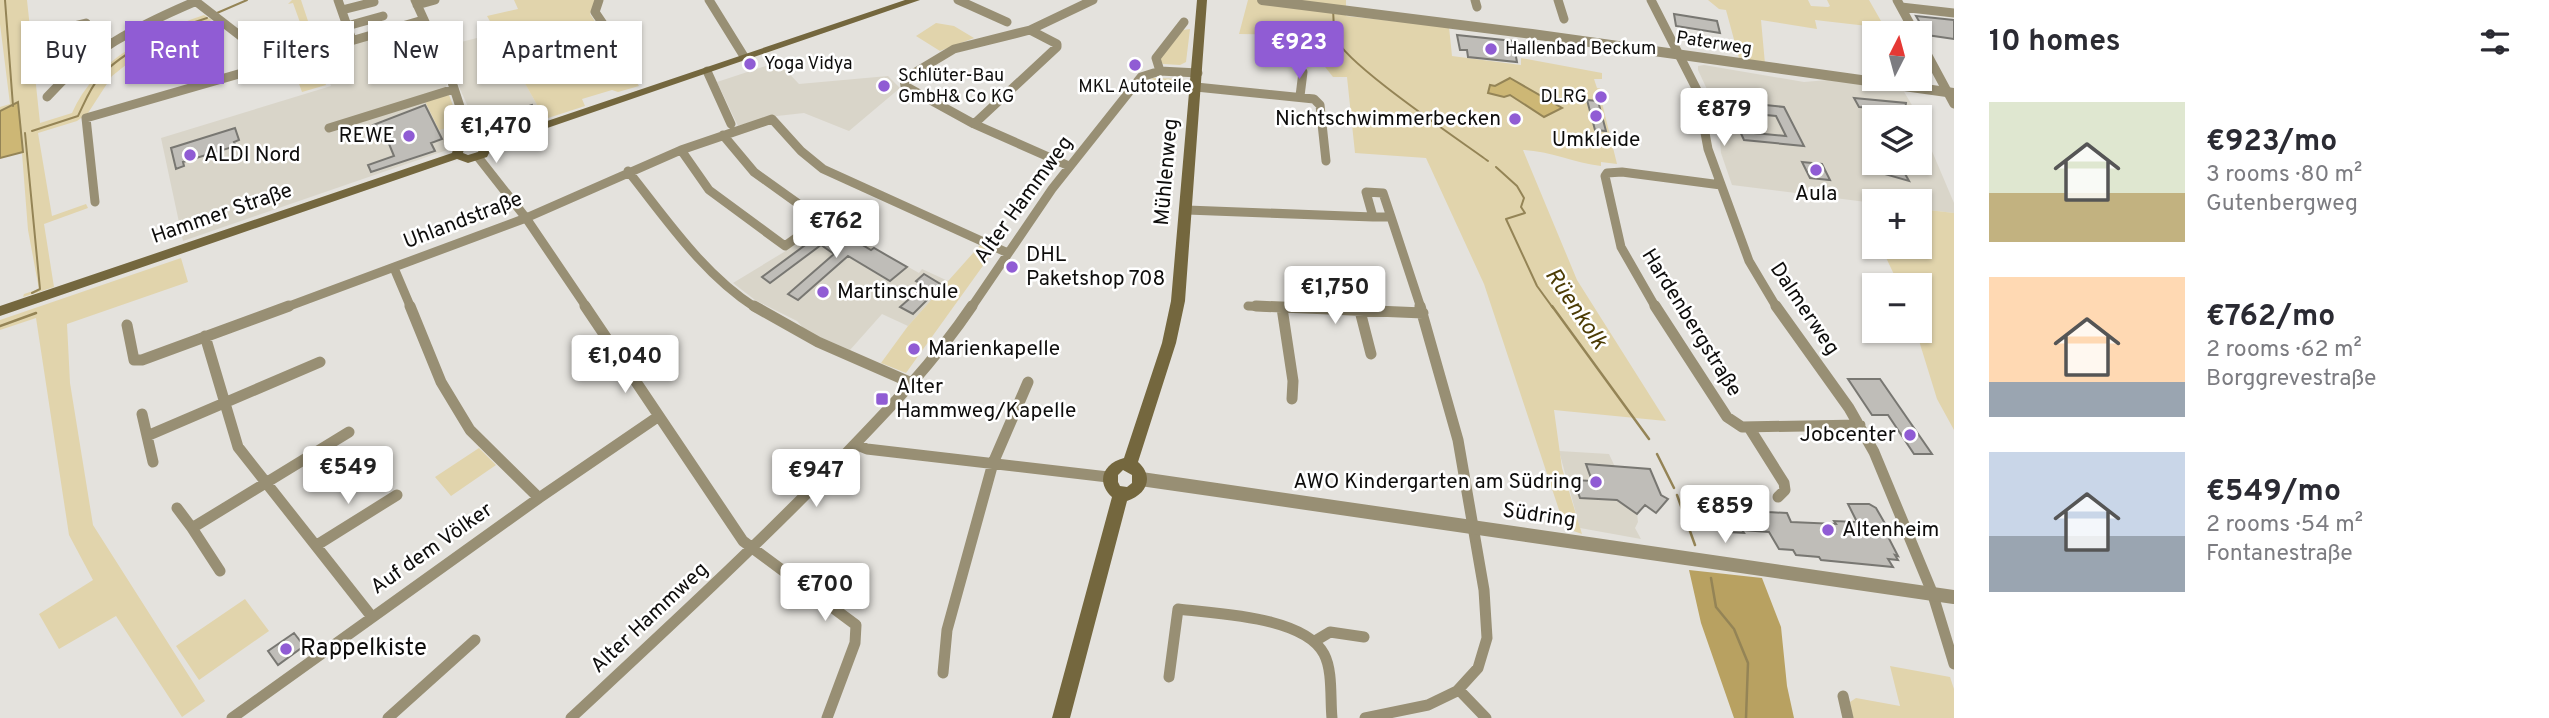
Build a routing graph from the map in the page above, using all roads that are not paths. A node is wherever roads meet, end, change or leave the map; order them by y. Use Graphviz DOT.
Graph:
graph roads {
  1 [pos="338,0"];
  2 [pos="435,0"];
  3 [pos="598,0"];
  4 [pos="709,0"];
  5 [pos="915,0"];
  6 [pos="958,0"];
  7 [pos="1062,0"];
  8 [pos="1093,0"];
  9 [pos="1202,0"];
  10 [pos="1262,0"];
  11 [pos="1558,0"];
  12 [pos="1651,0"];
  13 [pos="194,1"];
  14 [pos="374,2"];
  15 [pos="416,2"];
  16 [pos="1899,4"];
  17 [pos="1074,9"];
  18 [pos="342,10"];
  19 [pos="1954,13"];
  20 [pos="383,16"];
  21 [pos="1564,19"];
  22 [pos="423,20"];
  23 [pos="345,21"];
  24 [pos="601,21"];
  25 [pos="1908,21"];
  26 [pos="1007,22"];
  27 [pos="1184,22"];
  28 [pos="354,24"];
  29 [pos="1030,30"];
  30 [pos="354,39"];
  31 [pos="111,41"];
  32 [pos="1679,55"];
  33 [pos="746,58"];
  34 [pos="1932,61"];
  35 [pos="707,71"];
  36 [pos="1160,71"];
  37 [pos="1303,72"];
  38 [pos="1197,80"];
  39 [pos="59,84"];
  40 [pos="454,89"];
  41 [pos="1951,93"];
  42 [pos="1300,96"];
  43 [pos="47,97"];
  44 [pos="1954,104"];
  45 [pos="731,124"];
  46 [pos="974,124"];
  47 [pos="329,128"];
  48 [pos="723,135"];
  49 [pos="471,141"];
  50 [pos="487,145"];
  51 [pos="681,150"];
  52 [pos="457,155"];
  53 [pos="478,157"];
  54 [pos="1326,161"];
  55 [pos="1069,166"];
  56 [pos="628,171"];
  57 [pos="1721,185"];
  58 [pos="95,202"];
  59 [pos="1187,210"];
  60 [pos="1373,216"];
  61 [pos="1391,217"];
  62 [pos="526,218"];
  63 [pos="1008,253"];
  64 [pos="394,268"];
  65 [pos="1248,306"];
  66 [pos="1282,308"];
  67 [pos="0,311"];
  68 [pos="1360,311"];
  69 [pos="1423,313"];
  70 [pos="127,325"];
  71 [pos="205,336"];
  72 [pos="1371,354"];
  73 [pos="320,362"];
  74 [pos="1028,382"];
  75 [pos="914,384"];
  76 [pos="1292,400"];
  77 [pos="226,402"];
  78 [pos="142,414"];
  79 [pos="659,416"];
  80 [pos="1860,425"];
  81 [pos="1746,428"];
  82 [pos="349,432"];
  83 [pos="147,436"];
  84 [pos="857,445"];
  85 [pos="153,462"];
  86 [pos="993,463"];
  87 [pos="1129,466"];
  88 [pos="1108,477"];
  89 [pos="1141,479"];
  90 [pos="265,484"];
  91 [pos="1121,492"];
  92 [pos="397,495"];
  93 [pos="539,498"];
  94 [pos="1778,498"];
  95 [pos="177,508"];
  96 [pos="1473,527"];
  97 [pos="192,528"];
  98 [pos="317,545"];
  99 [pos="752,550"];
  100 [pos="220,571"];
  101 [pos="1932,592"];
  102 [pos="1954,597"];
  103 [pos="372,617"];
  104 [pos="1364,637"];
  105 [pos="475,639"];
  106 [pos="1315,641"];
  107 [pos="1954,664"];
  108 [pos="943,673"];
  109 [pos="1169,677"];
  110 [pos="1459,690"];
  111 [pos="1843,696"];
  112 [pos="232,718"];
  113 [pos="388,718"];
  114 [pos="571,718"];
  115 [pos="827,718"];
  116 [pos="1061,718"];
  117 [pos="1332,718"];
  118 [pos="1365,718"];
  119 [pos="1486,718"];
  120 [pos="1848,718"];
  1 -- 18 [label="street"];
  2 -- 15 [label="street"];
  3 -- 24 [label="street"];
  4 -- 33 [label="street"];
  5 -- 33 [label="main road"];
  6 -- 26 [label="street"];
  7 -- 17 [label="street"];
  8 -- 17 [label="street"];
  9 -- 38 [label="main road, Mühlenweg"];
  10 -- 32 [label="street, Paterweg"];
  11 -- 21 [label="street"];
  12 -- 32 [label="street, Dalmerweg"];
  13 -- 31 [label="street"];
  13 -- 58 [label="street"];
  14 -- 18 [label="street"];
  15 -- 22 [label="street"];
  16 -- 19 [label="street"];
  16 -- 25 [label="street"];
  17 -- 29 [label="street"];
  18 -- 23 [label="street"];
  20 -- 28 [label="street"];
  22 -- 30 [label="street"];
  22 -- 40 [label="street"];
  27 -- 36 [label="street"];
  29 -- 46 [label="street"];
  29 -- 46 [label="street"];
  32 -- 41 [label="street, Paterweg"];
  32 -- 57 [label="street, Dalmerweg"];
  33 -- 35 [label="main road"];
  34 -- 41 [label="street"];
  35 -- 45 [label="street"];
  35 -- 50 [label="main road"];
  36 -- 38 [label="street"];
  36 -- 55 [label="street, Alter Hammweg"];
  37 -- 42 [label="street"];
  38 -- 42 [label="street"];
  38 -- 59 [label="main road, Mühlenweg"];
  39 -- 43 [label="street"];
  40 -- 47 [label="street"];
  40 -- 49 [label="street"];
  41 -- 44 [label="street"];
  42 -- 54 [label="street"];
  46 -- 55 [label="street"];
  48 -- 51 [label="street, Uhlandstraße"];
  48 -- 51 [label="street"];
  48 -- 63 [label="street, Uhlandstraße"];
  49 -- 50 [label="main road"];
  49 -- 52 [label="main road"];
  50 -- 53 [label="main road"];
  51 -- 56 [label="street, Uhlandstraße"];
  52 -- 53 [label="main road"];
  52 -- 67 [label="main road, Hammer Straße"];
  53 -- 62 [label="street"];
  55 -- 63 [label="street, Alter Hammweg"];
  56 -- 62 [label="street, Uhlandstraße"];
  56 -- 75 [label="street"];
  57 -- 80 [label="street, Dalmerweg"];
  57 -- 81 [label="street, Hardenbergstraße"];
  59 -- 60 [label="street"];
  59 -- 87 [label="main road, Mühlenweg"];
  60 -- 61 [label="street"];
  60 -- 61 [label="street"];
  61 -- 69 [label="street"];
  62 -- 64 [label="street, Uhlandstraße"];
  62 -- 79 [label="street"];
  63 -- 75 [label="street, Alter Hammweg"];
  64 -- 71 [label="street, Uhlandstraße"];
  64 -- 93 [label="street"];
  65 -- 66 [label="street"];
  66 -- 68 [label="street"];
  66 -- 76 [label="street"];
  68 -- 69 [label="street"];
  68 -- 72 [label="street"];
  69 -- 96 [label="street"];
  70 -- 71 [label="street, Uhlandstraße"];
  71 -- 77 [label="street"];
  73 -- 77 [label="street"];
  74 -- 86 [label="street"];
  75 -- 84 [label="street, Alter Hammweg"];
  77 -- 83 [label="street"];
  77 -- 90 [label="street"];
  78 -- 83 [label="street"];
  79 -- 93 [label="street, Auf dem Völker"];
  79 -- 99 [label="street"];
  80 -- 81 [label="street"];
  80 -- 101 [label="street, Dalmerweg"];
  81 -- 94 [label="street, Hardenbergstraße"];
  82 -- 90 [label="street"];
  83 -- 85 [label="street"];
  84 -- 86 [label="street"];
  84 -- 99 [label="street, Alter Hammweg"];
  86 -- 88 [label="street"];
  86 -- 108 [label="street"];
  87 -- 88 [label="main road"];
  87 -- 89 [label="main road"];
  88 -- 91 [label="main road"];
  89 -- 91 [label="main road"];
  89 -- 96 [label="street, Südring"];
  90 -- 97 [label="street"];
  90 -- 98 [label="street"];
  91 -- 116 [label="main road"];
  92 -- 98 [label="street"];
  93 -- 103 [label="street, Auf dem Völker"];
  95 -- 97 [label="street"];
  96 -- 101 [label="street, Südring"];
  96 -- 110 [label="street"];
  97 -- 100 [label="street"];
  98 -- 103 [label="street"];
  99 -- 114 [label="street, Alter Hammweg"];
  99 -- 115 [label="street"];
  101 -- 102 [label="street"];
  101 -- 107 [label="street, Dalmerweg"];
  103 -- 112 [label="street, Auf dem Völker"];
  104 -- 106 [label="street"];
  105 -- 113 [label="street"];
  106 -- 109 [label="street"];
  106 -- 117 [label="street"];
  110 -- 118 [label="street"];
  110 -- 119 [label="street"];
  111 -- 120 [label="street"];
}
